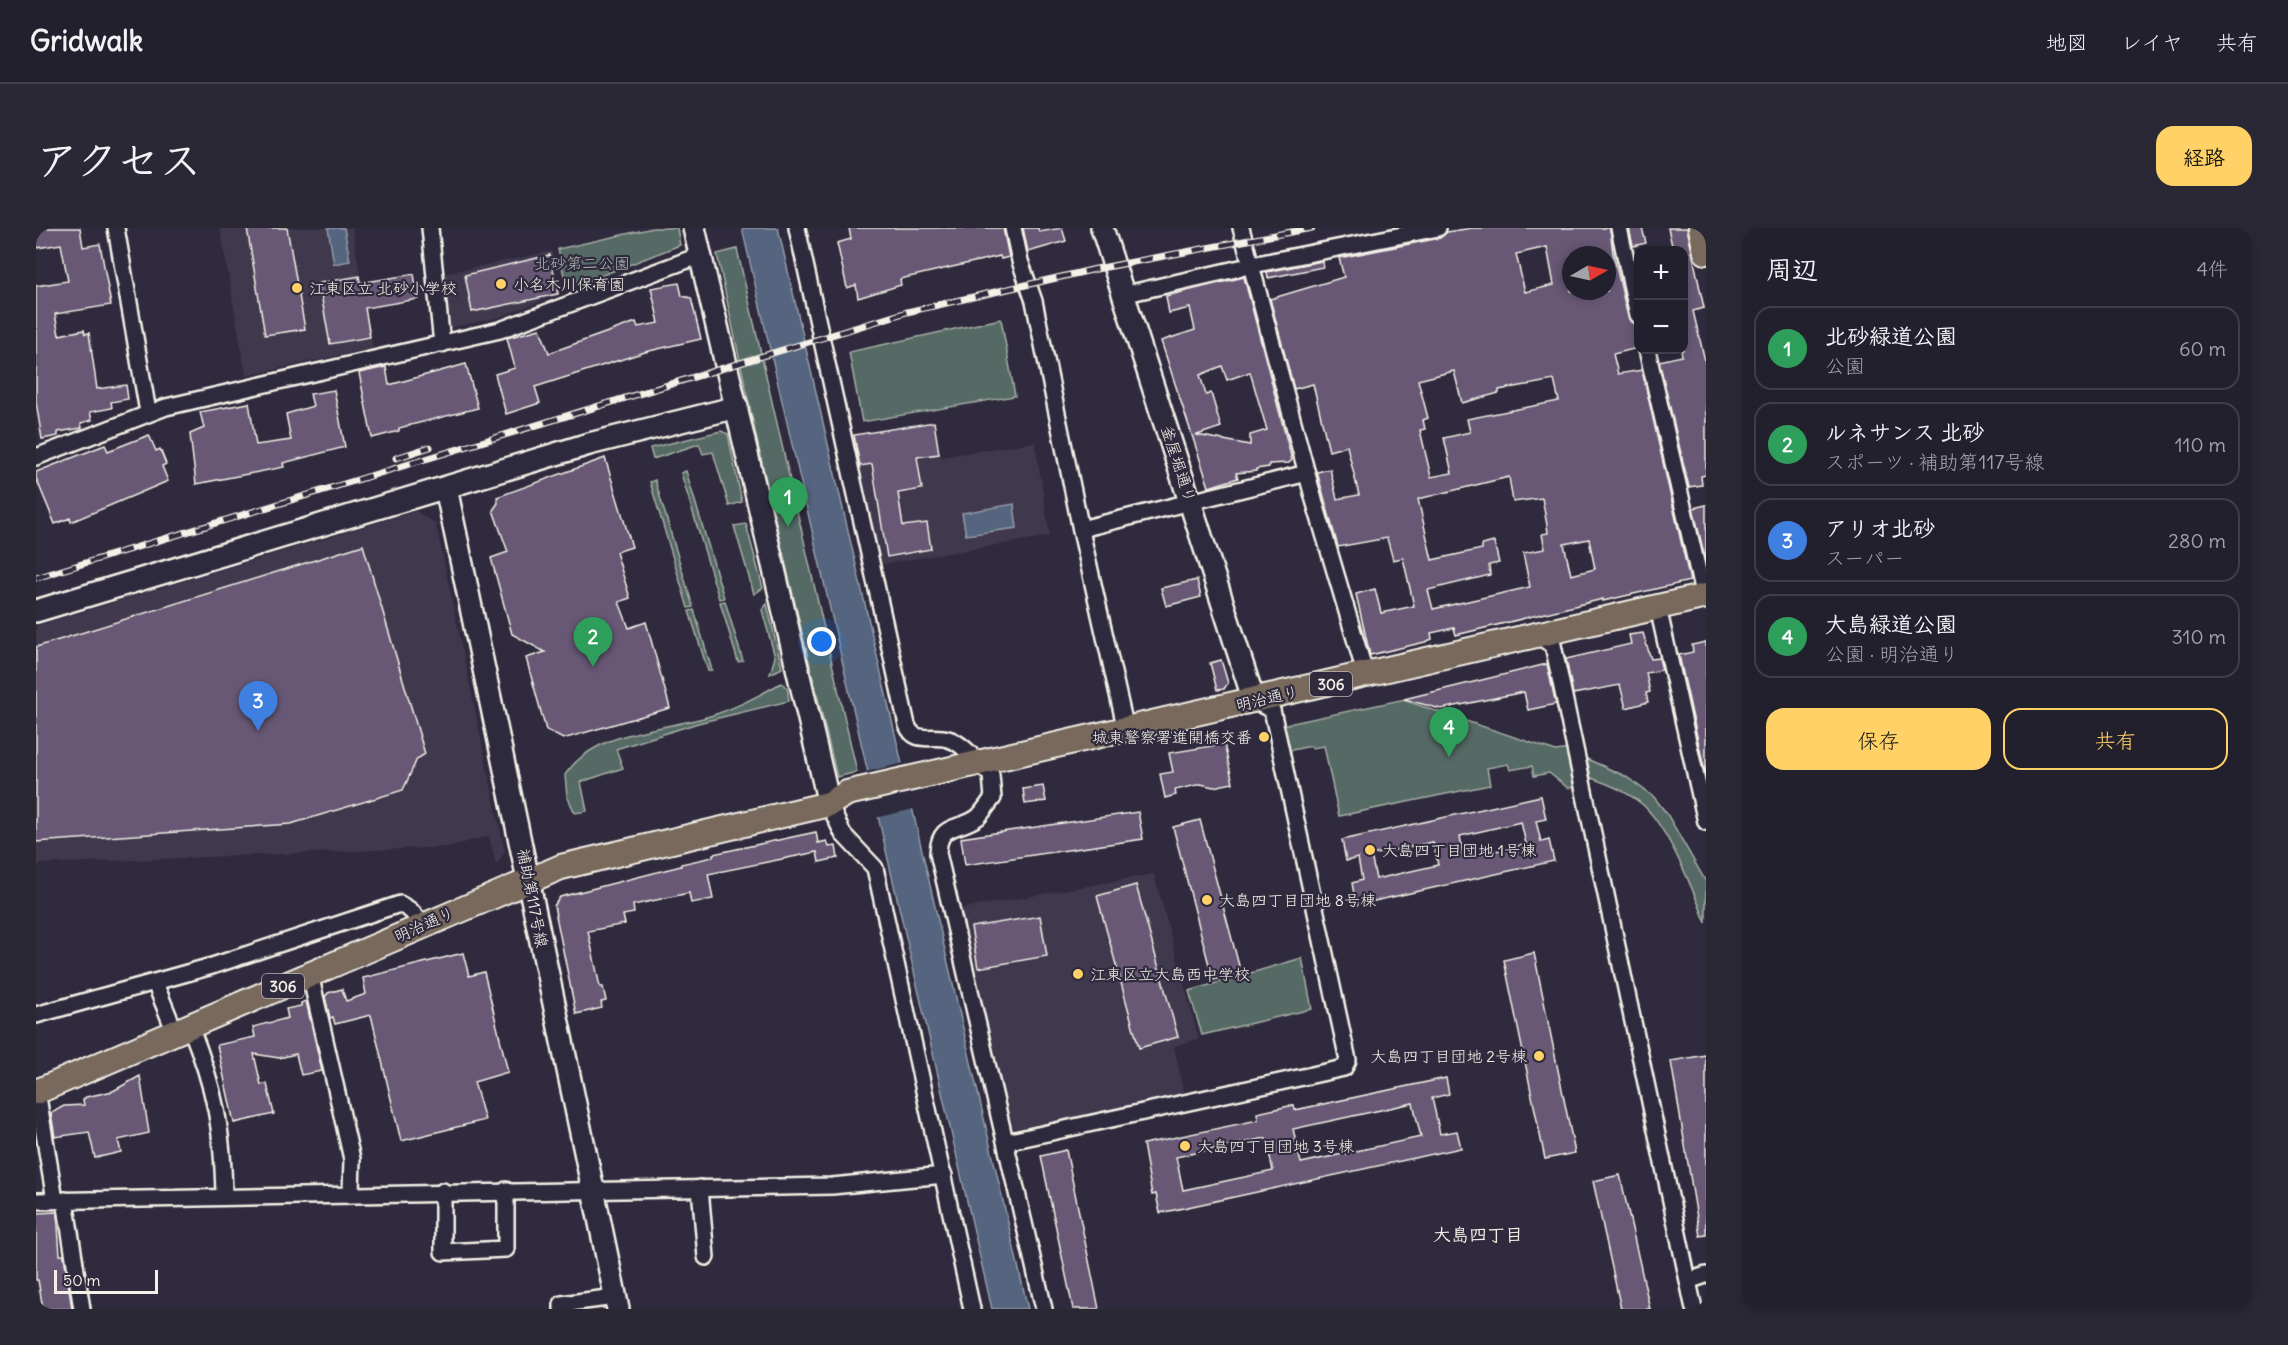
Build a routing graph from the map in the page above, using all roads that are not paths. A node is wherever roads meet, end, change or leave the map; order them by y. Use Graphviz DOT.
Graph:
graph roads {
  1 [pos="116,228"];
  2 [pos="430,228"];
  3 [pos="694,228"];
  4 [pos="797,228"];
  5 [pos="1013,228"];
  6 [pos="1102,228"];
  7 [pos="1241,228"];
  8 [pos="1438,228"];
  9 [pos="1619,228"];
  10 [pos="1701,228"];
  11 [pos="1706,252"];
  12 [pos="701,255"];
  13 [pos="1251,265"];
  14 [pos="1122,295"];
  15 [pos="1635,300"];
  16 [pos="442,344"];
  17 [pos="1648,354"];
  18 [pos="738,407"];
  19 [pos="148,412"];
  20 [pos="36,457"];
  21 [pos="1307,473"];
  22 [pos="446,488"];
  23 [pos="1191,502"];
  24 [pos="1081,529"];
  25 [pos="1705,601"];
  26 [pos="36,611"];
  27 [pos="1661,621"];
  28 [pos="1544,640"];
  29 [pos="1366,676"];
  30 [pos="1263,706"];
  31 [pos="1126,730"];
  32 [pos="985,769"];
  33 [pos="842,801"];
  34 [pos="1706,822"];
  35 [pos="529,879"];
  36 [pos="423,924"];
  37 [pos="310,974"];
  38 [pos="155,983"];
  39 [pos="36,1015"];
  40 [pos="182,1029"];
  41 [pos="36,1092"];
  42 [pos="1006,1142"];
  43 [pos="944,1175"];
  44 [pos="700,1188"];
  45 [pos="506,1190"];
  46 [pos="444,1191"];
  47 [pos="593,1191"];
  48 [pos="351,1193"];
  49 [pos="224,1197"];
  50 [pos="60,1200"];
  51 [pos="36,1201"];
  52 [pos="706,1257"];
  53 [pos="1706,1275"];
  54 [pos="1688,1281"];
  55 [pos="617,1303"];
  56 [pos="82,1309"];
  57 [pos="562,1309"];
  58 [pos="972,1309"];
  59 [pos="1044,1309"];
  60 [pos="1694,1309"];
  1 -- 19 [label="street"];
  2 -- 16 [label="street"];
  3 -- 12 [label="street"];
  4 -- 32 [label="street"];
  5 -- 24 [label="street"];
  6 -- 14 [label="street, 釜屋堀通り"];
  7 -- 13 [label="street"];
  8 -- 13 [label="street"];
  9 -- 15 [label="street"];
  10 -- 11 [label="main road"];
  12 -- 16 [label="street"];
  12 -- 18 [label="street"];
  13 -- 14 [label="street"];
  13 -- 21 [label="street"];
  14 -- 23 [label="street, 釜屋堀通り"];
  16 -- 19 [label="street"];
  17 -- 25 [label="street"];
  18 -- 22 [label="street"];
  18 -- 33 [label="street"];
  19 -- 20 [label="street"];
  21 -- 23 [label="street"];
  21 -- 29 [label="street"];
  22 -- 26 [label="street"];
  22 -- 35 [label="street, 補助第117号線"];
  23 -- 24 [label="street"];
  23 -- 30 [label="street, 釜屋堀通り"];
  24 -- 31 [label="street"];
  25 -- 27 [label="main road, 明治通り / 306"];
  25 -- 28 [label="main road, 明治通り / 306"];
  27 -- 28 [label="main road, 明治通り / 306"];
  27 -- 34 [label="street"];
  28 -- 29 [label="main road, 明治通り / 306"];
  28 -- 30 [label="main road, 明治通り / 306"];
  28 -- 54 [label="street"];
  29 -- 30 [label="main road, 明治通り / 306"];
  30 -- 31 [label="main road, 明治通り / 306"];
  30 -- 32 [label="main road, 明治通り / 306"];
  30 -- 42 [label="street"];
  31 -- 32 [label="main road, 明治通り / 306"];
  32 -- 33 [label="main road, 明治通り / 306"];
  32 -- 42 [label="street"];
  33 -- 35 [label="main road, 明治通り / 306"];
  33 -- 43 [label="street"];
  35 -- 36 [label="main road, 明治通り / 306"];
  35 -- 47 [label="street, 補助第117号線"];
  36 -- 37 [label="main road, 明治通り / 306"];
  36 -- 38 [label="street"];
  37 -- 40 [label="main road, 明治通り / 306"];
  37 -- 48 [label="street"];
  38 -- 39 [label="street"];
  38 -- 40 [label="street"];
  40 -- 41 [label="main road, 明治通り / 306"];
  40 -- 49 [label="street"];
  41 -- 50 [label="street"];
  42 -- 59 [label="street"];
  43 -- 44 [label="street"];
  43 -- 58 [label="street"];
  44 -- 47 [label="street"];
  44 -- 52 [label="street"];
  45 -- 46 [label="street"];
  45 -- 46 [label="street"];
  45 -- 47 [label="street"];
  46 -- 48 [label="street"];
  47 -- 55 [label="street, 補助第117号線"];
  48 -- 49 [label="street"];
  49 -- 50 [label="street"];
  50 -- 51 [label="street"];
  50 -- 56 [label="street"];
  53 -- 54 [label="street"];
  54 -- 60 [label="street"];
  55 -- 57 [label="street"];
}
